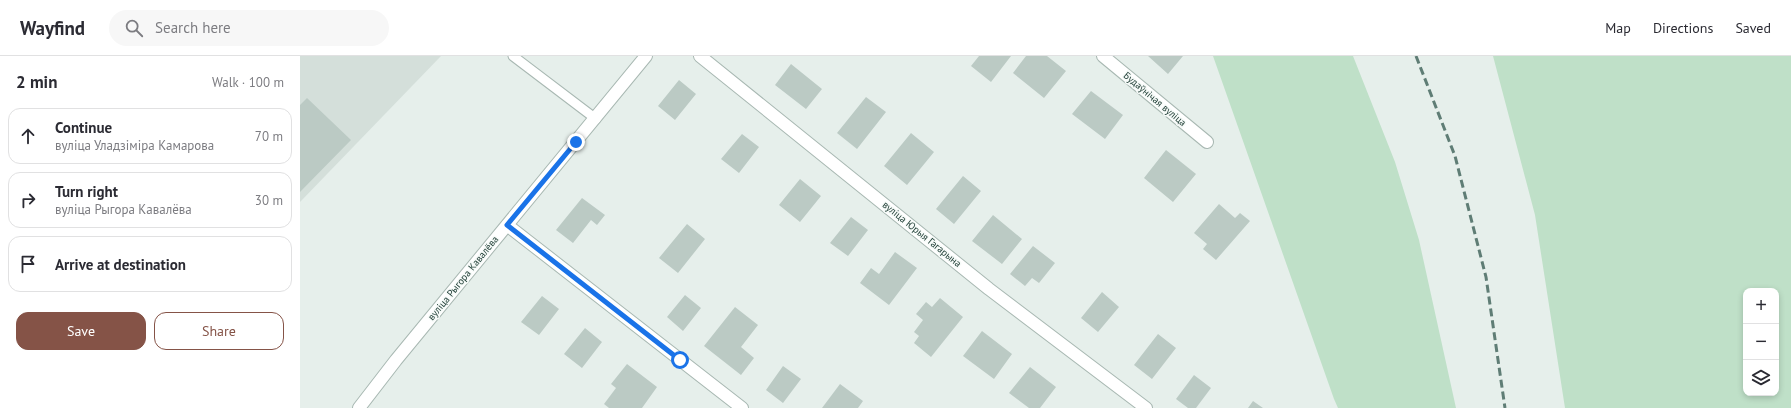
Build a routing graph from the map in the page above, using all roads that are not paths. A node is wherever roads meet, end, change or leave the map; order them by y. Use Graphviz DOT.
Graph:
graph roads {
  1 [pos="513,56"];
  2 [pos="646,56"];
  3 [pos="700,56"];
  4 [pos="1103,56"];
  5 [pos="596,119"];
  6 [pos="1207,142"];
  7 [pos="507,225"];
  8 [pos="359,408"];
  9 [pos="742,408"];
  10 [pos="1146,408"];
  1 -- 5 [label="lane"];
  2 -- 5 [label="street, вуліца Рыгора Кавалёва"];
  3 -- 10 [label="street, вуліца Юрыя Гагарына"];
  4 -- 6 [label="street, Будаўнічая вуліца"];
  5 -- 7 [label="street, вуліца Рыгора Кавалёва"];
  7 -- 8 [label="street, вуліца Рыгора Кавалёва"];
  7 -- 9 [label="street"];
}
